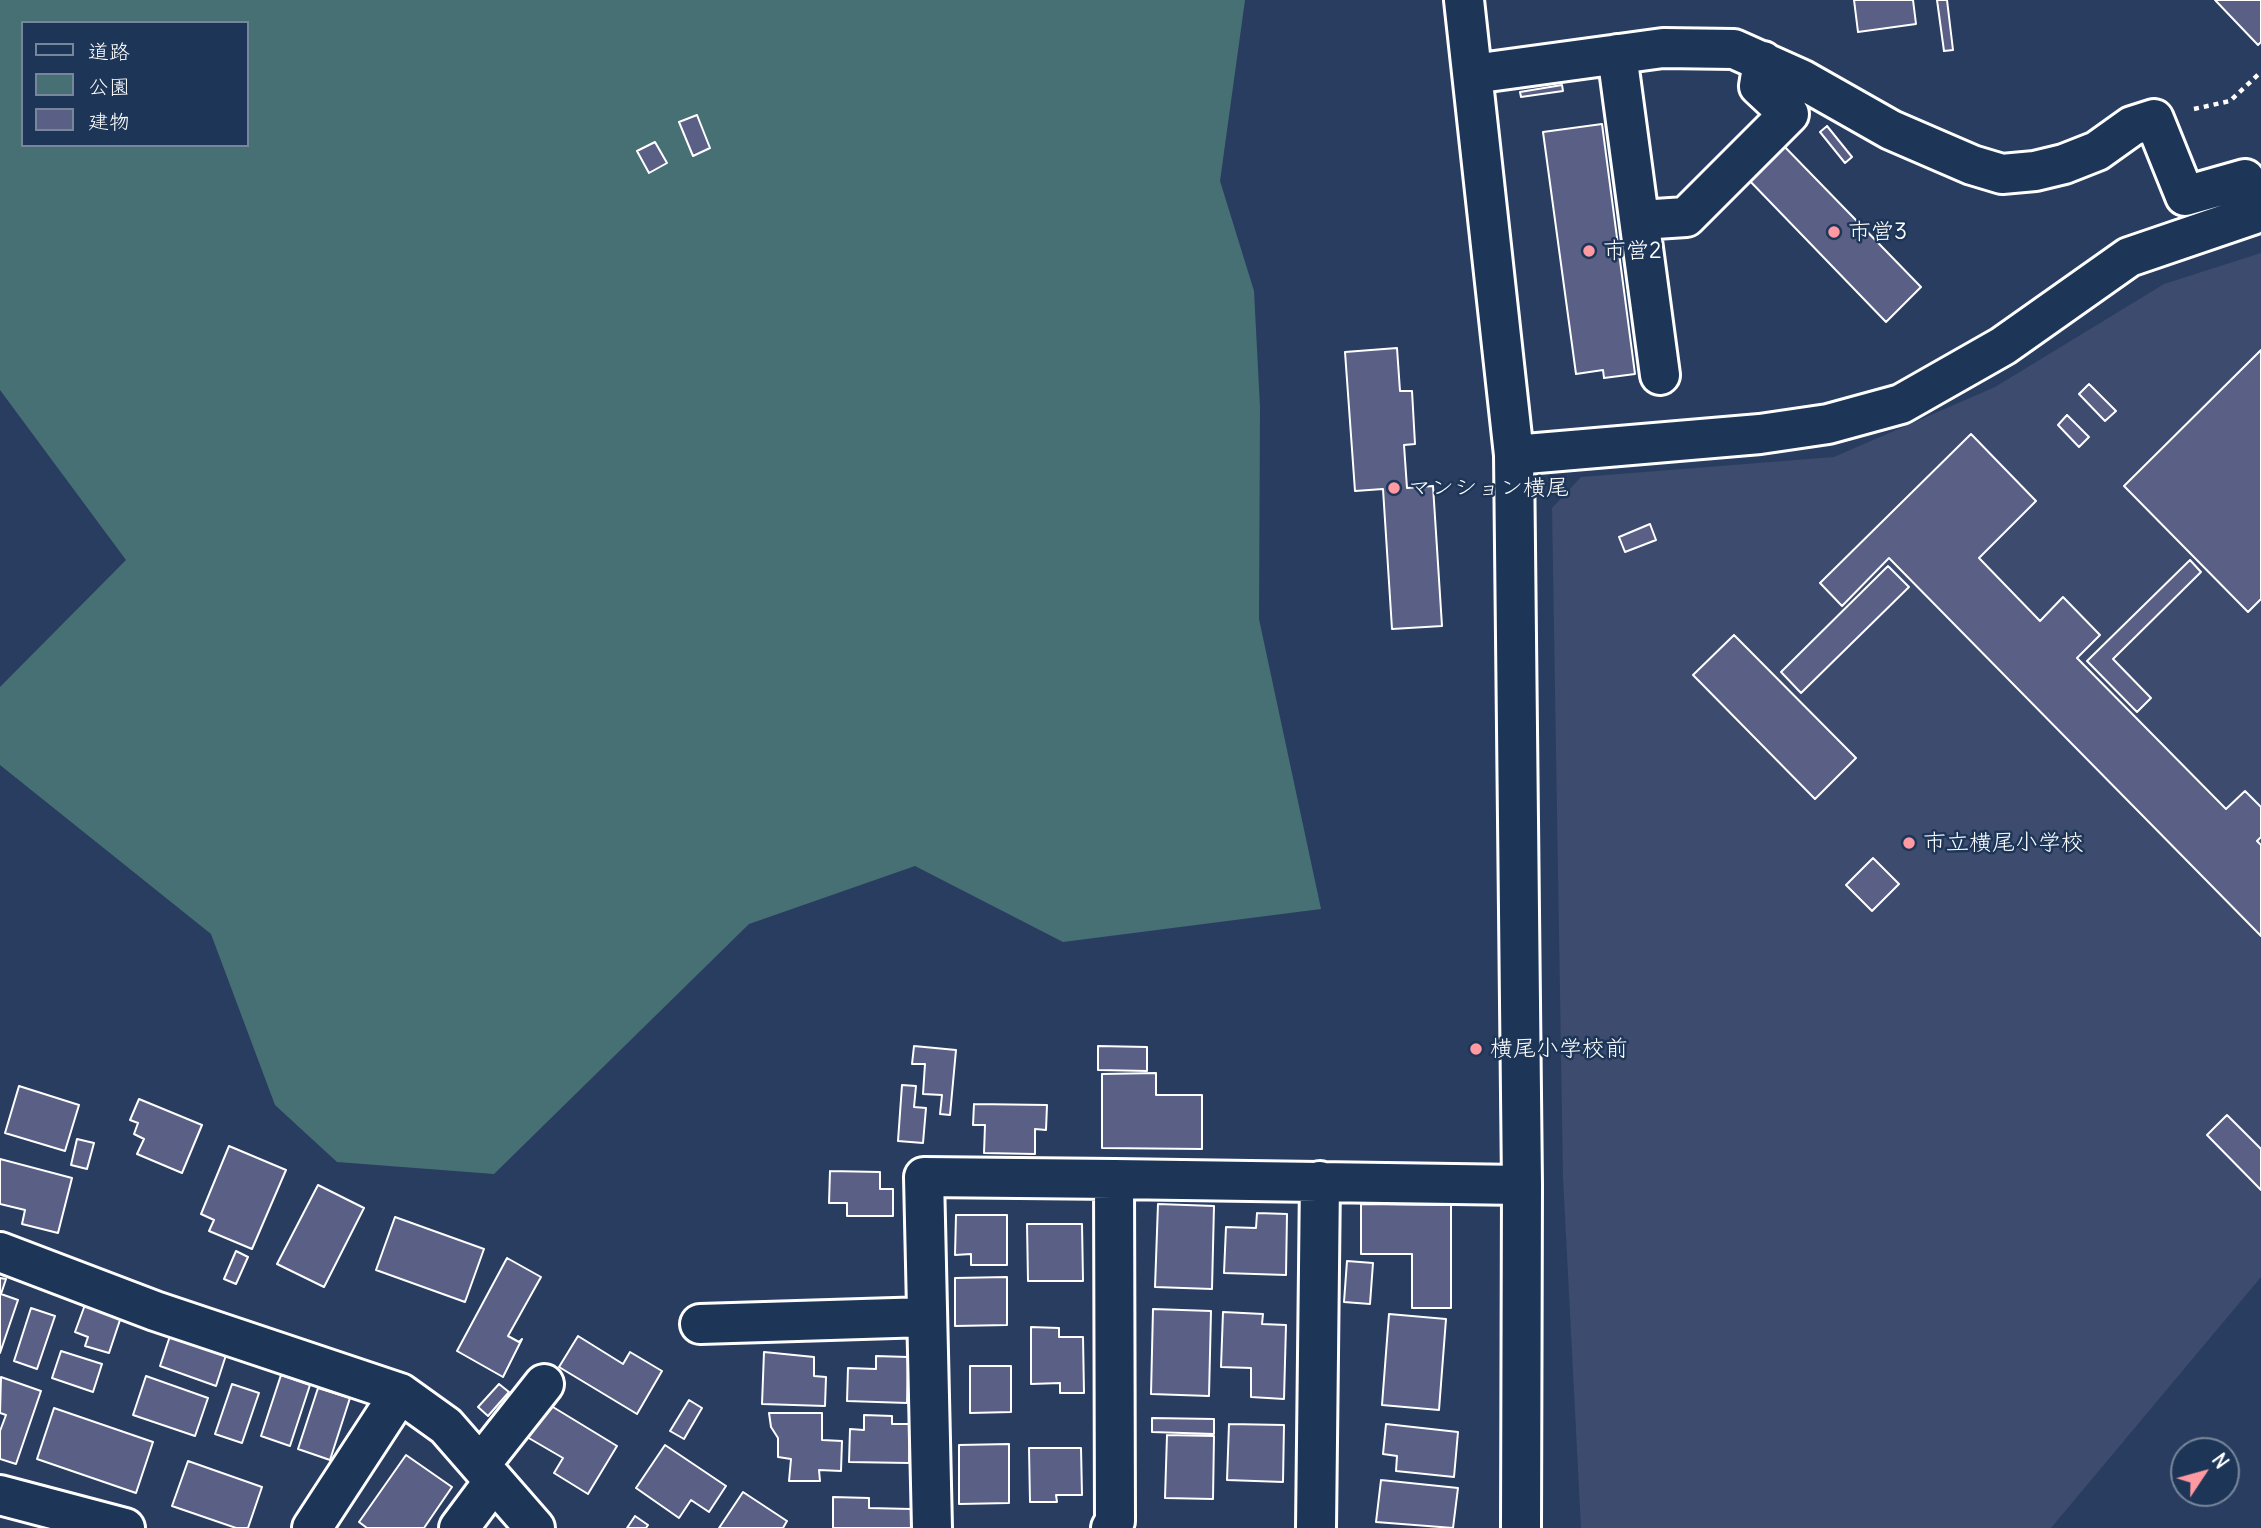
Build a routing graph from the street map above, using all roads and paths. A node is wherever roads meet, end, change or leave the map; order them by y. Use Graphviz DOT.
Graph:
graph roads {
  1 [pos="1464,0"];
  2 [pos="1617,54"];
  3 [pos="1763,61"];
  4 [pos="2261,72"];
  5 [pos="1473,74"];
  6 [pos="2154,119"];
  7 [pos="2260,213"];
  8 [pos="1640,220"];
  9 [pos="1660,375"];
  10 [pos="1514,455"];
  11 [pos="1114,1180"];
  12 [pos="1320,1181"];
  13 [pos="1522,1185"];
  14 [pos="0,1252"];
  15 [pos="927,1317"];
  16 [pos="700,1324"];
  17 [pos="544,1384"];
  18 [pos="400,1393"];
  19 [pos="487,1473"];
  20 [pos="0,1495"];
  21 [pos="125,1528"];
  22 [pos="312,1528"];
  23 [pos="459,1528"];
  24 [pos="535,1528"];
  25 [pos="932,1528"];
  26 [pos="1111,1528"];
  27 [pos="1316,1528"];
  28 [pos="1521,1528"];
  1 -- 5 [label="street"];
  2 -- 3 [label="street"];
  2 -- 5 [label="street"];
  2 -- 8 [label="street"];
  3 -- 6 [label="street"];
  3 -- 8 [label="street"];
  4 -- 6 [label="path"];
  5 -- 10 [label="street"];
  6 -- 7 [label="street"];
  7 -- 10 [label="street"];
  8 -- 9 [label="street"];
  10 -- 13 [label="street"];
  11 -- 12 [label="street"];
  11 -- 15 [label="street"];
  11 -- 26 [label="street"];
  12 -- 13 [label="street"];
  12 -- 27 [label="street"];
  13 -- 28 [label="street"];
  14 -- 18 [label="street"];
  15 -- 16 [label="street"];
  15 -- 25 [label="street"];
  17 -- 19 [label="street"];
  18 -- 19 [label="street"];
  18 -- 22 [label="street"];
  19 -- 23 [label="street"];
  19 -- 24 [label="street"];
  20 -- 21 [label="street"];
}
